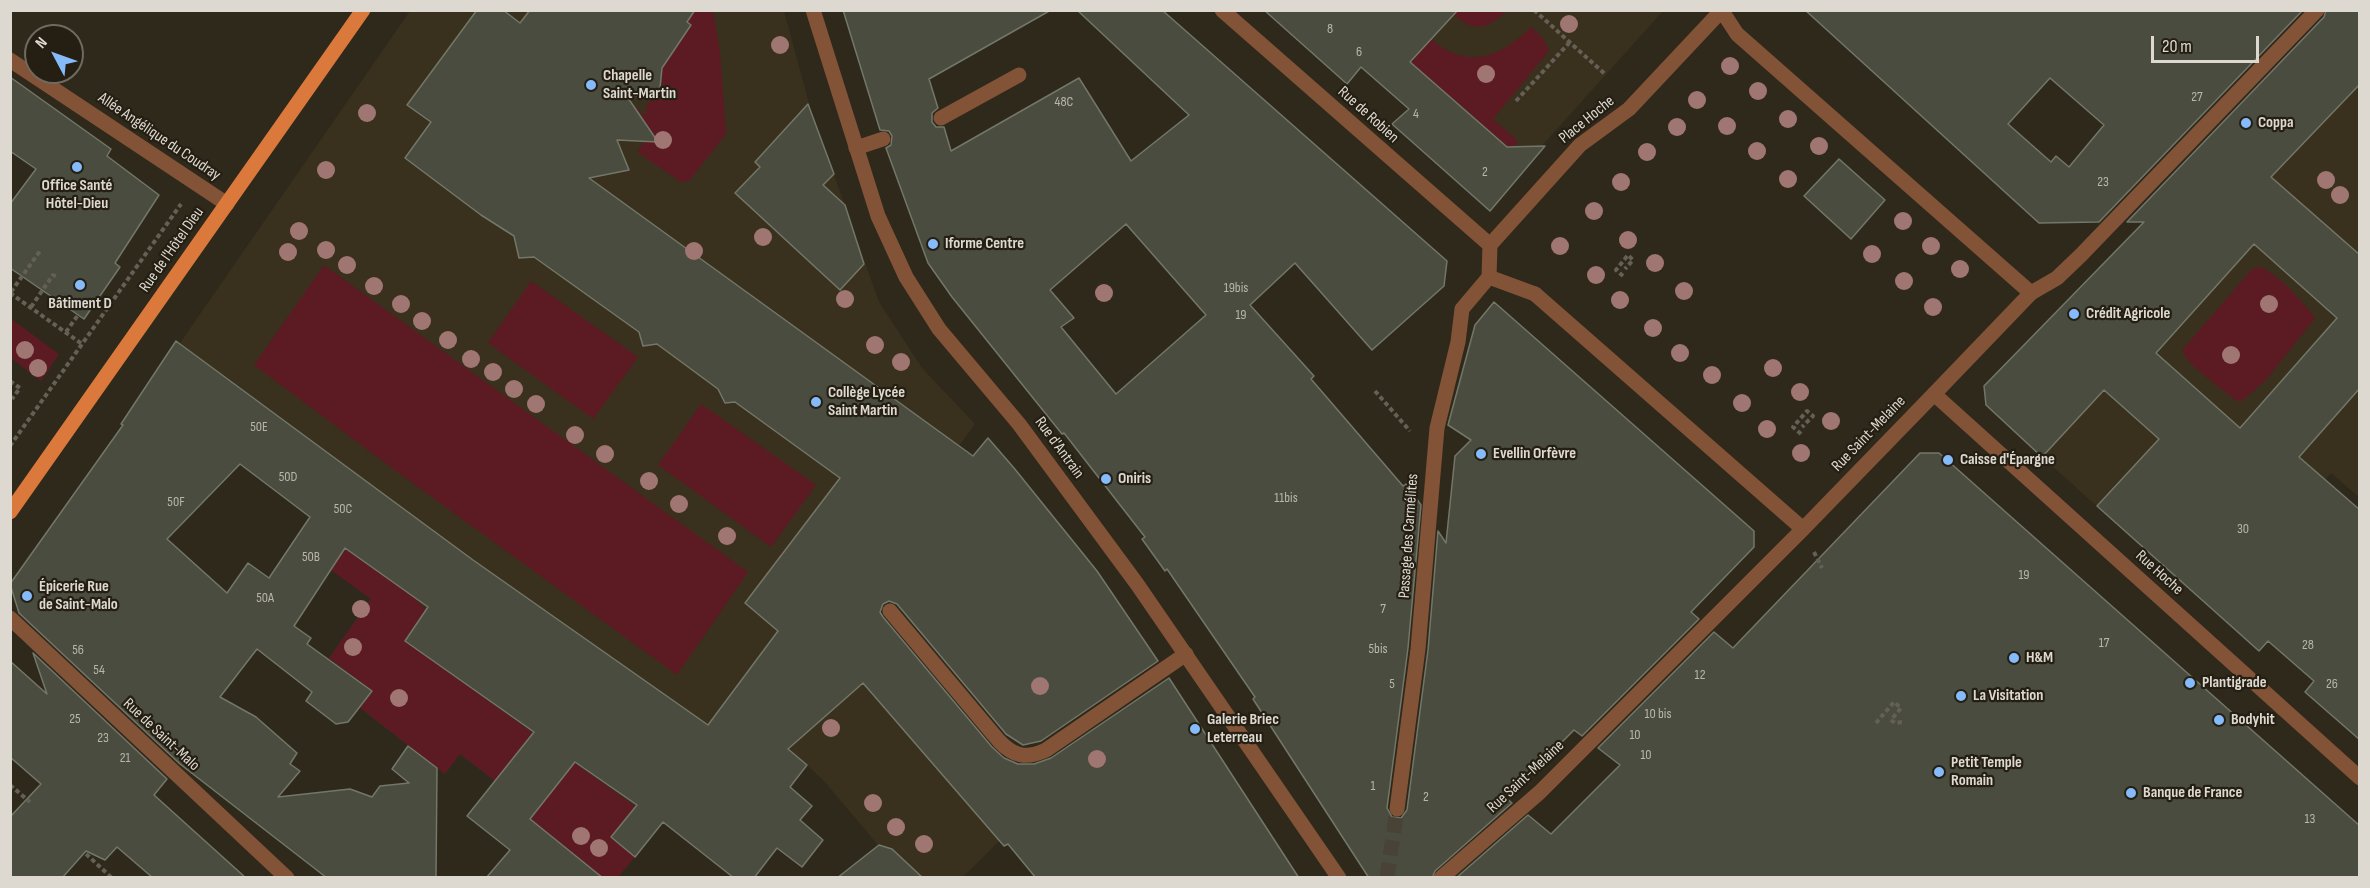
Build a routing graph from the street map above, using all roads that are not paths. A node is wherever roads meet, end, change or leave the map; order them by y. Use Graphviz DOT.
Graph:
graph roads {
  1 [pos="363,10"];
  2 [pos="813,10"];
  3 [pos="1222,10"];
  4 [pos="2317,10"];
  5 [pos="1722,11"];
  6 [pos="10,60"];
  7 [pos="1019,75"];
  8 [pos="941,118"];
  9 [pos="883,139"];
  10 [pos="856,148"];
  11 [pos="227,204"];
  12 [pos="1490,245"];
  13 [pos="1489,277"];
  14 [pos="2031,293"];
  15 [pos="1934,394"];
  16 [pos="10,512"];
  17 [pos="1803,529"];
  18 [pos="890,611"];
  19 [pos="10,618"];
  20 [pos="1186,654"];
  21 [pos="2360,778"];
  22 [pos="1397,809"];
  23 [pos="287,878"];
  24 [pos="1339,878"];
  25 [pos="1441,878"];
  1 -- 11 [label="main road, Rue de l'Hôtel Dieu"];
  2 -- 10 [label="street, Rue d'Antrain"];
  3 -- 12 [label="street, Rue de Robien"];
  4 -- 14 [label="street, Rue Saint-Melaine"];
  5 -- 12 [label="street, Place Hoche"];
  5 -- 14 [label="street, Place Hoche"];
  6 -- 11 [label="street, Allée Angélique du Coudray"];
  7 -- 8 [label="street"];
  9 -- 10 [label="street"];
  10 -- 20 [label="street, Rue d'Antrain"];
  11 -- 16 [label="main road, Rue de l'Hôtel Dieu"];
  12 -- 13 [label="street"];
  13 -- 17 [label="street"];
  13 -- 22 [label="street, Passage des Carmélites"];
  14 -- 15 [label="street, Rue Saint-Melaine"];
  15 -- 17 [label="street, Rue Saint-Melaine"];
  15 -- 21 [label="street, Rue Hoche"];
  17 -- 25 [label="street, Rue Saint-Melaine"];
  18 -- 20 [label="street"];
  19 -- 23 [label="street, Rue de Saint-Malo"];
  20 -- 24 [label="street, Rue d'Antrain"];
}
